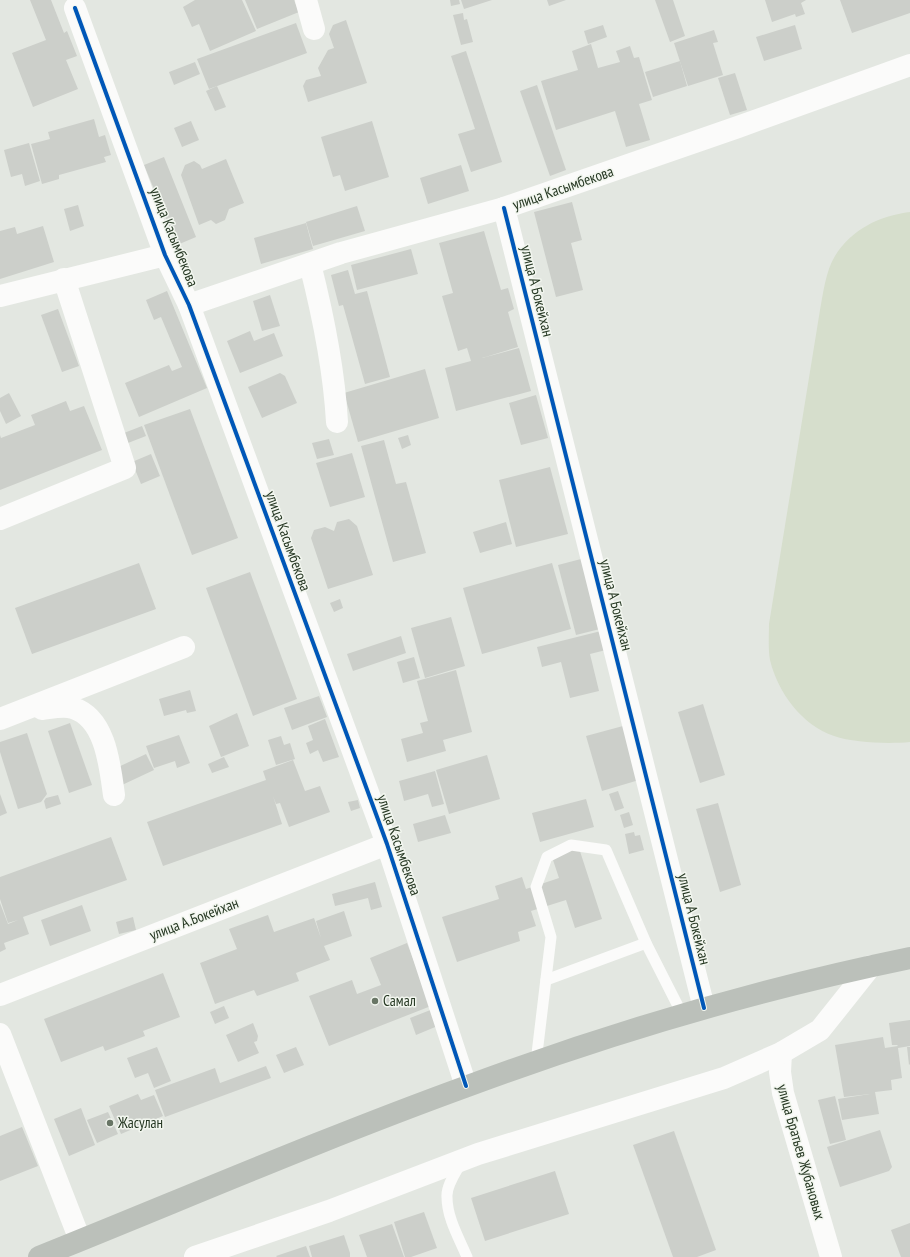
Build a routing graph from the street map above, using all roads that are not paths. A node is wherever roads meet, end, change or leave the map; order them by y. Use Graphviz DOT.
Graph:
graph roads {
  1 [pos="306,0"];
  2 [pos="75,8"];
  3 [pos="314,30"];
  4 [pos="910,65"];
  5 [pos="504,208"];
  6 [pos="165,255"];
  7 [pos="310,264"];
  8 [pos="64,279"];
  9 [pos="0,296"];
  10 [pos="189,305"];
  11 [pos="337,422"];
  12 [pos="0,519"];
  13 [pos="184,648"];
  14 [pos="21,711"];
  15 [pos="0,719"];
  16 [pos="114,795"];
  17 [pos="387,844"];
  18 [pos="646,943"];
  19 [pos="910,958"];
  20 [pos="871,966"];
  21 [pos="546,980"];
  22 [pos="0,995"];
  23 [pos="704,1008"];
  24 [pos="682,1014"];
  25 [pos="0,1034"];
  26 [pos="780,1054"];
  27 [pos="536,1062"];
  28 [pos="466,1086"];
  29 [pos="462,1160"];
  30 [pos="80,1240"];
  31 [pos="39,1257"];
  32 [pos="195,1257"];
  33 [pos="467,1257"];
  34 [pos="831,1257"];
  1 -- 3 [label="street"];
  2 -- 6 [label="street, улица Касымбекова"];
  4 -- 5 [label="street, улица Касымбекова"];
  5 -- 7 [label="street, улица Касымбекова"];
  5 -- 23 [label="street, улица А Бокейхан"];
  6 -- 8 [label="street"];
  6 -- 10 [label="street, улица Касымбекова"];
  7 -- 10 [label="street, улица Касымбекова"];
  7 -- 11 [label="street"];
  8 -- 9 [label="street"];
  8 -- 12 [label="street"];
  10 -- 17 [label="street, улица Касымбекова"];
  13 -- 14 [label="street"];
  14 -- 15 [label="street"];
  14 -- 16 [label="street"];
  17 -- 22 [label="street, улица А.Бокейхан"];
  17 -- 28 [label="street, улица Касымбекова"];
  18 -- 21 [label="lane"];
  18 -- 21 [label="lane"];
  18 -- 24 [label="lane"];
  19 -- 20 [label="highway"];
  20 -- 23 [label="highway"];
  20 -- 26 [label="street"];
  21 -- 27 [label="lane"];
  23 -- 24 [label="highway"];
  24 -- 27 [label="highway"];
  25 -- 30 [label="street"];
  26 -- 29 [label="street"];
  26 -- 34 [label="street, улица Братьев Жубановых"];
  27 -- 28 [label="highway"];
  28 -- 30 [label="highway"];
  29 -- 32 [label="street"];
  29 -- 33 [label="lane"];
  30 -- 31 [label="highway"];
}
